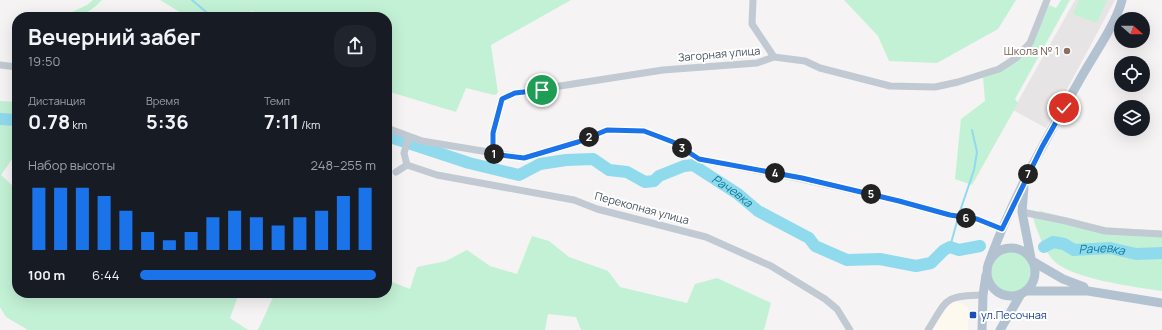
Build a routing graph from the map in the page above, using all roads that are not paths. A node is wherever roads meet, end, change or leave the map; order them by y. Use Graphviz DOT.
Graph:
graph roads {
  1 [pos="753,0"];
  2 [pos="1047,0"];
  3 [pos="1122,0"];
  4 [pos="774,57"];
  5 [pos="0,66"];
  6 [pos="12,67"];
  7 [pos="392,130"];
  8 [pos="408,138"];
  9 [pos="493,154"];
  10 [pos="406,164"];
  11 [pos="396,172"];
  12 [pos="1025,180"];
  13 [pos="1022,212"];
  14 [pos="1002,229"];
  15 [pos="1162,234"];
  16 [pos="1032,259"];
  17 [pos="987,268"];
  18 [pos="1024,293"];
  19 [pos="1103,293"];
  20 [pos="982,295"];
  21 [pos="1162,303"];
  22 [pos="850,330"];
  23 [pos="928,330"];
  24 [pos="982,330"];
  25 [pos="1000,330"];
  1 -- 4 [label="street"];
  2 -- 4 [label="street, Загорная улица"];
  3 -- 12 [label="main road"];
  4 -- 9 [label="street, Загорная улица"];
  5 -- 6 [label="street"];
  7 -- 8 [label="street"];
  8 -- 9 [label="street"];
  8 -- 10 [label="street"];
  9 -- 14 [label="street"];
  10 -- 11 [label="street"];
  10 -- 22 [label="street, Перекопная улица"];
  12 -- 13 [label="main road"];
  12 -- 14 [label="main road"];
  13 -- 15 [label="street"];
  13 -- 16 [label="main road"];
  14 -- 17 [label="main road"];
  16 -- 17 [label="main road"];
  16 -- 18 [label="main road"];
  16 -- 19 [label="main road"];
  17 -- 18 [label="main road"];
  17 -- 20 [label="main road"];
  18 -- 19 [label="main road"];
  18 -- 25 [label="main road"];
  19 -- 21 [label="main road"];
  20 -- 23 [label="street"];
  20 -- 24 [label="main road"];
}
